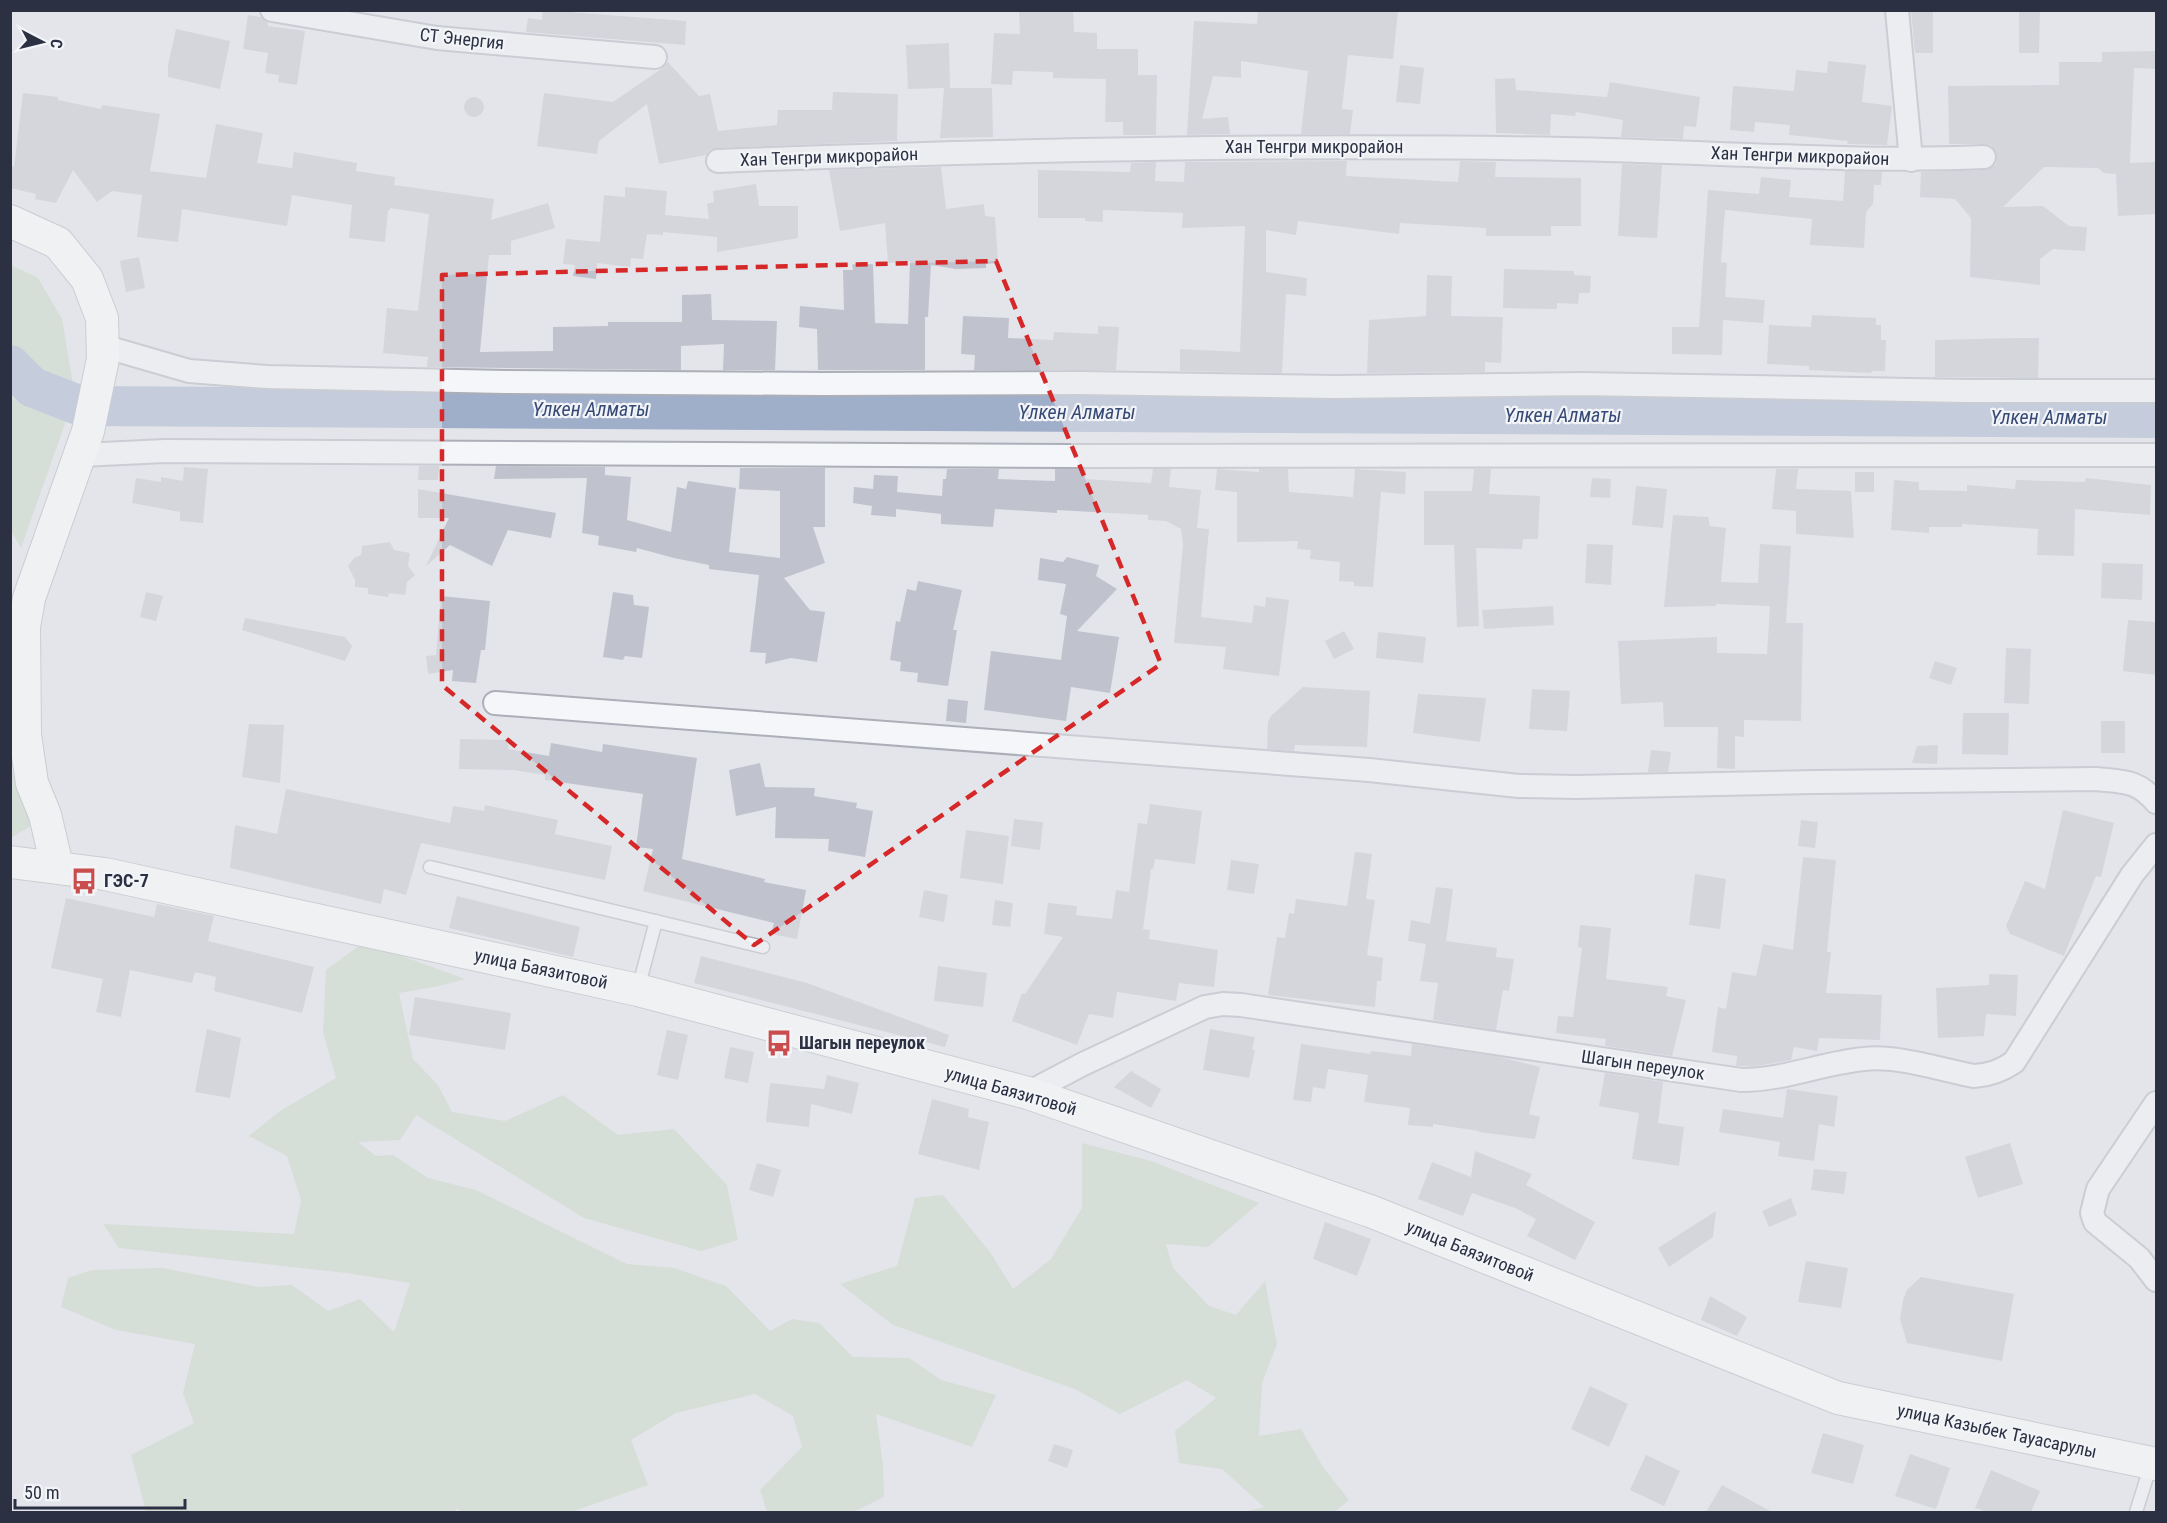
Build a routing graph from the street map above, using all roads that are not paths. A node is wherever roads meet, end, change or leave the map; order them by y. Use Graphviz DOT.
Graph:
graph roads {
  1 [pos="272,10"];
  2 [pos="1897,10"];
  3 [pos="655,57"];
  4 [pos="1984,157"];
  5 [pos="1911,160"];
  6 [pos="718,161"];
  7 [pos="10,221"];
  8 [pos="103,346"];
  9 [pos="2157,391"];
  10 [pos="85,443"];
  11 [pos="2157,454"];
  12 [pos="495,703"];
  13 [pos="2157,802"];
  14 [pos="2157,845"];
  15 [pos="10,862"];
  16 [pos="57,866"];
  17 [pos="430,867"];
  18 [pos="656,921"];
  19 [pos="763,947"];
  20 [pos="638,990"];
  21 [pos="1028,1093"];
  22 [pos="2157,1103"];
  23 [pos="2157,1280"];
  24 [pos="1839,1398"];
  25 [pos="2154,1463"];
  26 [pos="2136,1512"];
  1 -- 3 [label="street, СТ Энергия"];
  2 -- 5 [label="street, Хан Тенгри микрорайон"];
  4 -- 5 [label="street, Хан Тенгри микрорайон"];
  5 -- 6 [label="street, Хан Тенгри микрорайон"];
  7 -- 8 [label="street"];
  8 -- 9 [label="street"];
  8 -- 10 [label="street"];
  10 -- 11 [label="street"];
  10 -- 16 [label="street"];
  12 -- 13 [label="street"];
  14 -- 21 [label="street, Шагын переулок"];
  15 -- 16 [label="street, улица Баязитовой"];
  16 -- 20 [label="street, улица Баязитовой"];
  17 -- 18 [label="lane"];
  18 -- 19 [label="lane"];
  18 -- 20 [label="lane"];
  20 -- 21 [label="street, улица Баязитовой"];
  21 -- 24 [label="street, улица Баязитовой"];
  22 -- 23 [label="street"];
  24 -- 25 [label="street, улица Казыбек Тауасарулы"];
  25 -- 26 [label="lane"];
}
